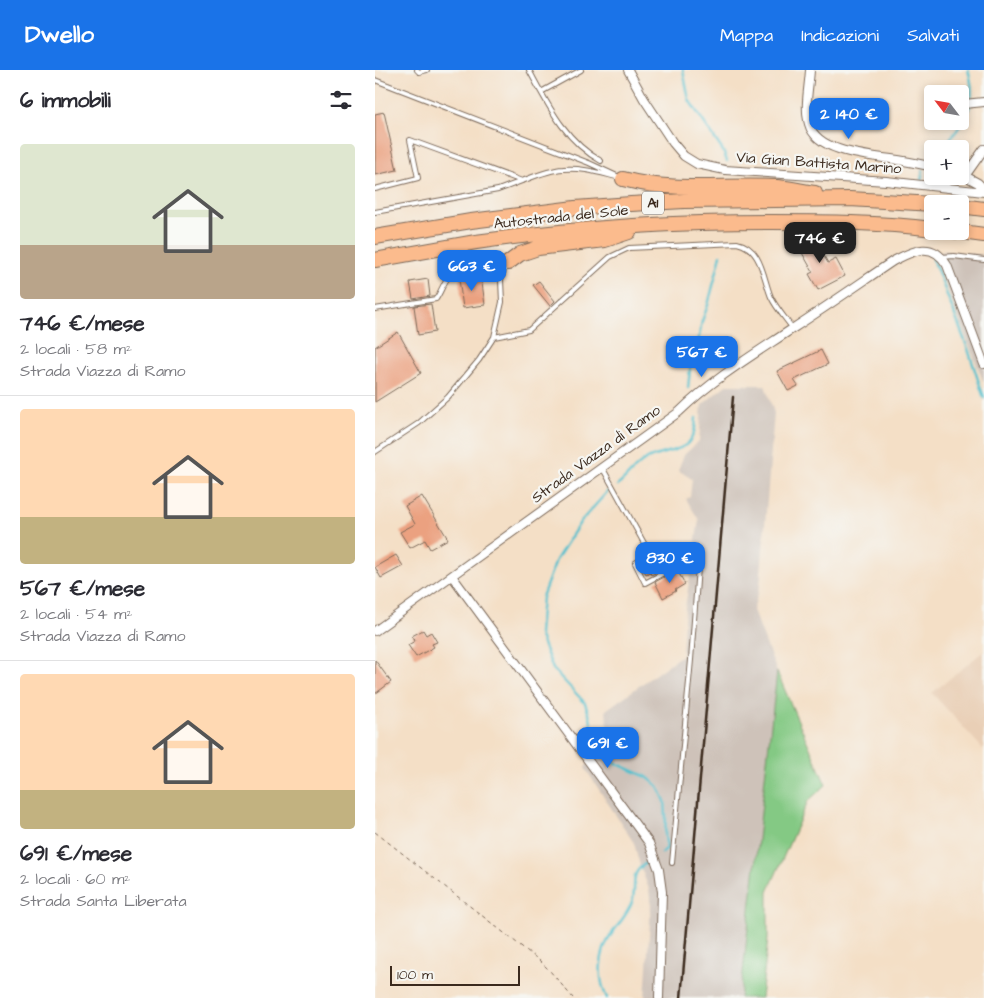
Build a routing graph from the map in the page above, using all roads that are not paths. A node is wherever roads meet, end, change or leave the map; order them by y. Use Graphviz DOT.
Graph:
graph roads {
  1 [pos="417,70"];
  2 [pos="427,70"];
  3 [pos="529,70"];
  4 [pos="581,70"];
  5 [pos="628,70"];
  6 [pos="810,70"];
  7 [pos="375,80"];
  8 [pos="541,92"];
  9 [pos="983,102"];
  10 [pos="969,103"];
  11 [pos="984,149"];
  12 [pos="601,161"];
  13 [pos="924,165"];
  14 [pos="969,167"];
  15 [pos="969,178"];
  16 [pos="623,179"];
  17 [pos="522,181"];
  18 [pos="375,189"];
  19 [pos="984,190"];
  20 [pos="850,199"];
  21 [pos="924,203"];
  22 [pos="969,207"];
  23 [pos="984,209"];
  24 [pos="375,212"];
  25 [pos="654,224"];
  26 [pos="924,228"];
  27 [pos="969,233"];
  28 [pos="984,235"];
  29 [pos="375,237"];
  30 [pos="942,257"];
  31 [pos="375,260"];
  32 [pos="984,260"];
  33 [pos="508,263"];
  34 [pos="375,309"];
  35 [pos="793,329"];
  36 [pos="494,337"];
  37 [pos="984,364"];
  38 [pos="375,452"];
  39 [pos="602,467"];
  40 [pos="452,576"];
  41 [pos="375,631"];
  42 [pos="672,863"];
  43 [pos="659,998"];
  1 -- 2 [label="lane"];
  3 -- 8 [label="lane"];
  4 -- 8 [label="lane"];
  5 -- 19 [label="street, Via Gian Battista Marino"];
  6 -- 13 [label="street"];
  7 -- 16 [label="lane"];
  8 -- 12 [label="lane"];
  9 -- 10 [label="street"];
  11 -- 14 [label="street"];
  15 -- 19 [label="street"];
  16 -- 17 [label="lane"];
  16 -- 20 [label="highway"];
  17 -- 18 [label="lane"];
  17 -- 24 [label="lane"];
  20 -- 21 [label="highway, Autostrada del Sole / A1"];
  20 -- 29 [label="highway, Autostrada del Sole / A1"];
  22 -- 23 [label="highway"];
  25 -- 26 [label="highway, Autostrada del Sole / A1"];
  25 -- 31 [label="highway, Autostrada del Sole / A1"];
  25 -- 33 [label="highway"];
  27 -- 28 [label="highway"];
  30 -- 32 [label="lane"];
  30 -- 35 [label="street, Strada Viazza di Ramo"];
  30 -- 37 [label="street"];
  33 -- 34 [label="lane"];
  33 -- 36 [label="lane"];
  35 -- 36 [label="lane"];
  35 -- 39 [label="street, Strada Viazza di Ramo"];
  36 -- 38 [label="lane"];
  39 -- 40 [label="street, Strada Viazza di Ramo"];
  39 -- 42 [label="lane"];
  40 -- 41 [label="street, Strada Viazza di Ramo"];
  40 -- 43 [label="street"];
}
